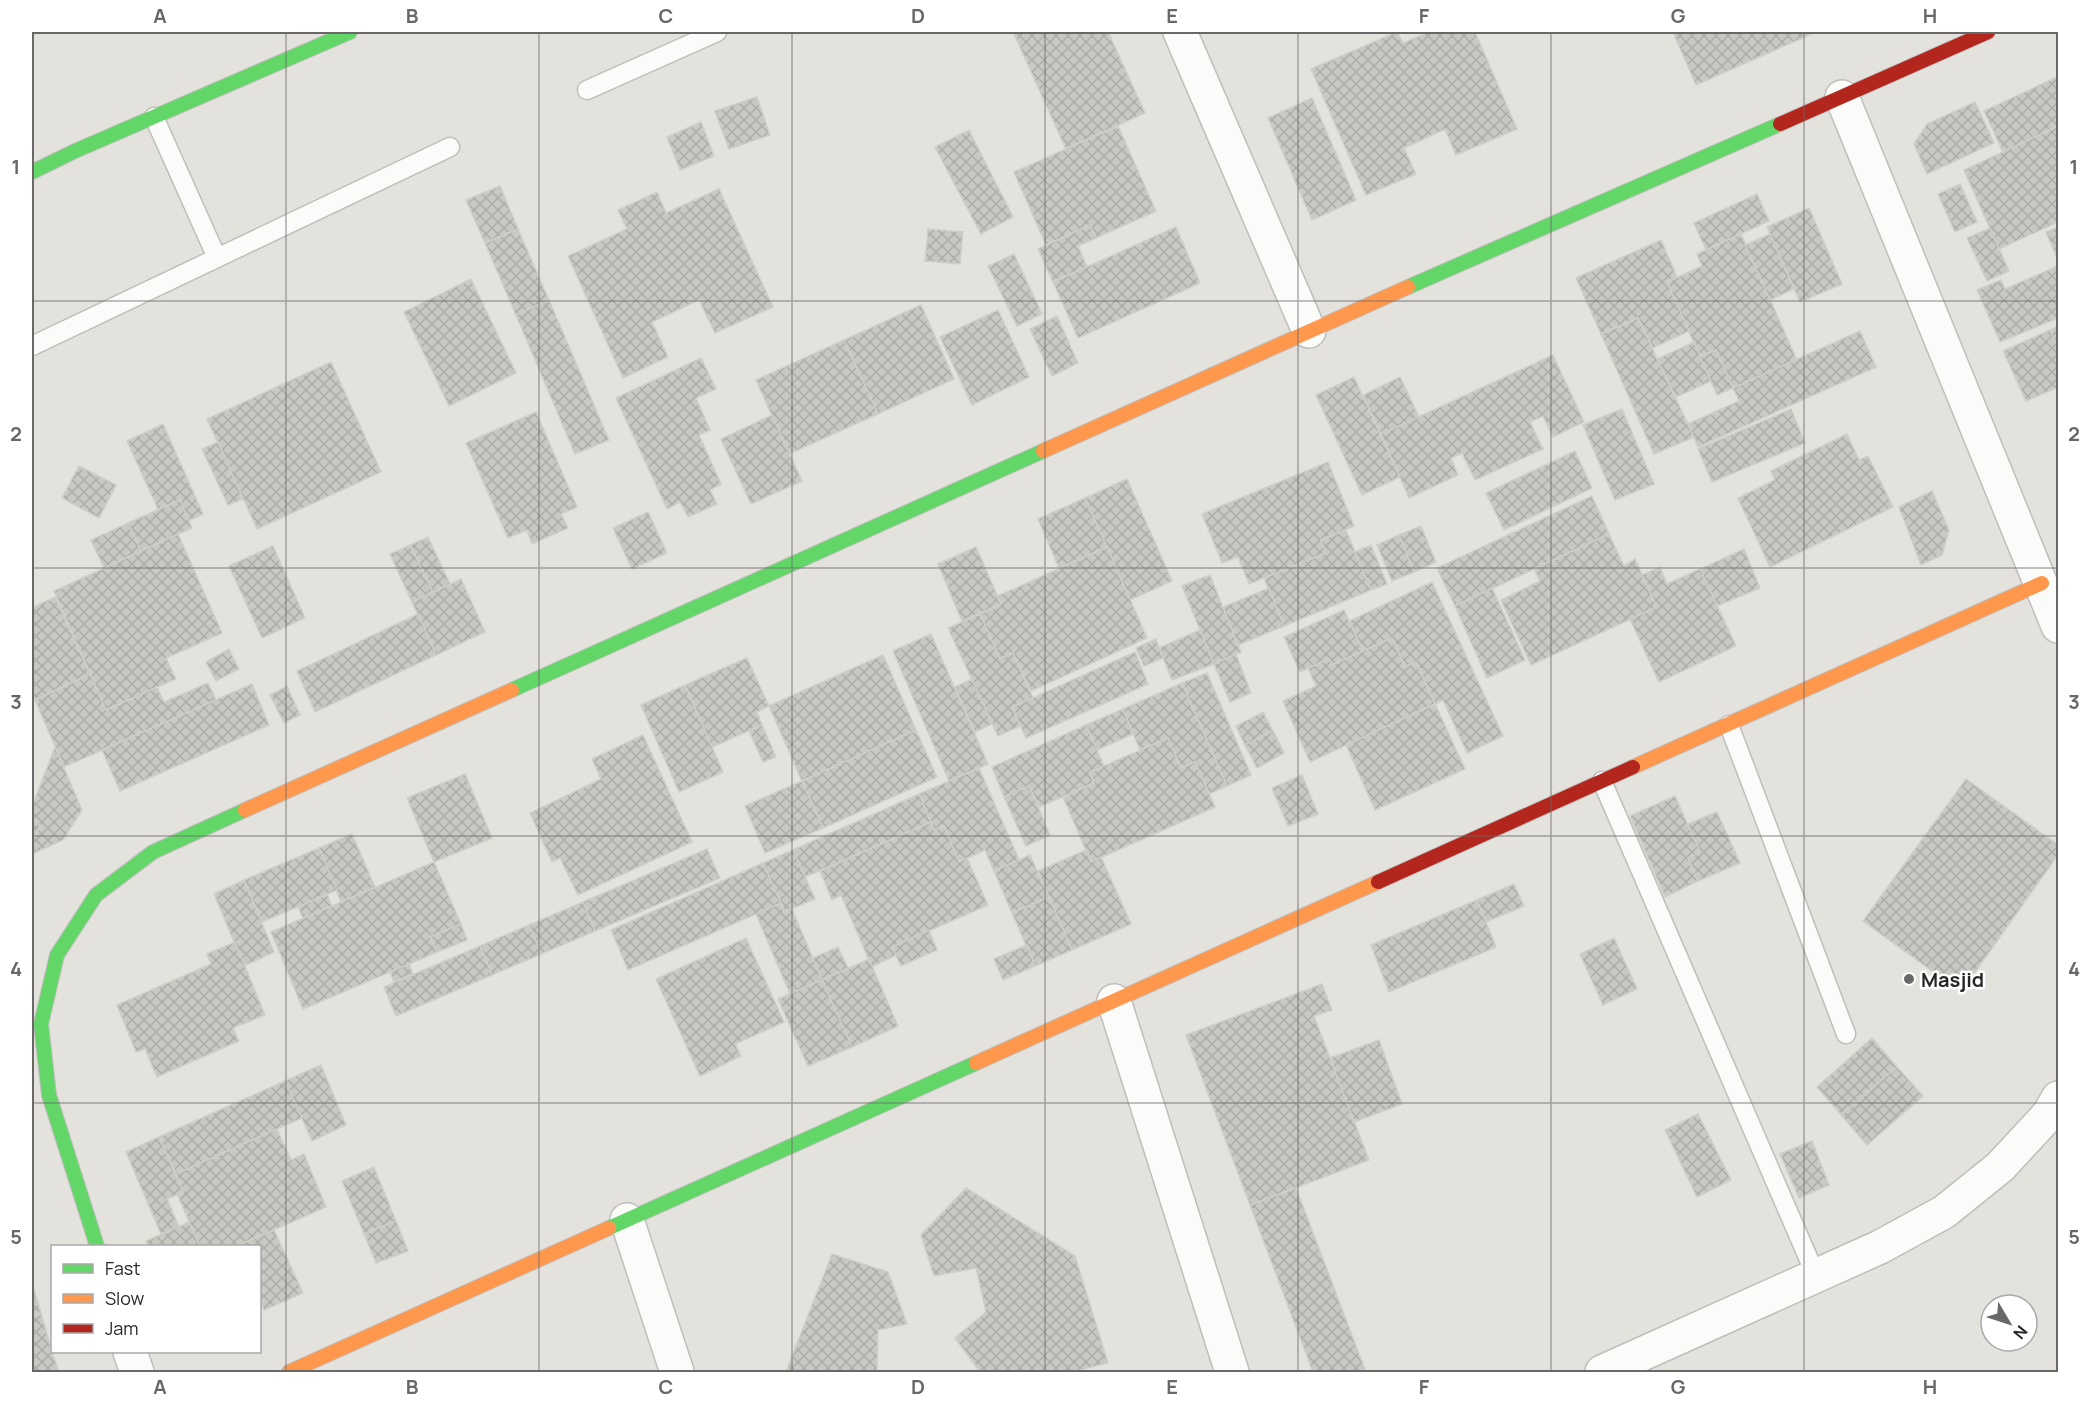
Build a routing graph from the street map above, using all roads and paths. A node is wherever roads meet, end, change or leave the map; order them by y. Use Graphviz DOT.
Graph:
graph roads {
  1 [pos="350,32"];
  2 [pos="717,32"];
  3 [pos="1180,32"];
  4 [pos="1988,32"];
  5 [pos="588,90"];
  6 [pos="1842,97"];
  7 [pos="154,117"];
  8 [pos="450,147"];
  9 [pos="32,172"];
  10 [pos="218,258"];
  11 [pos="1309,331"];
  12 [pos="32,346"];
  13 [pos="2042,583"];
  14 [pos="2058,626"];
  15 [pos="1729,725"];
  16 [pos="1602,781"];
  17 [pos="1114,1001"];
  18 [pos="1846,1034"];
  19 [pos="2058,1098"];
  20 [pos="627,1220"];
  21 [pos="97,1245"];
  22 [pos="1816,1276"];
  23 [pos="130,1353"];
  24 [pos="137,1372"];
  25 [pos="289,1372"];
  26 [pos="677,1372"];
  27 [pos="1232,1372"];
  28 [pos="1602,1372"];
  1 -- 7 [label="street"];
  2 -- 5 [label="lane"];
  3 -- 11 [label="street"];
  4 -- 6 [label="street"];
  6 -- 11 [label="street"];
  6 -- 13 [label="street"];
  7 -- 9 [label="street"];
  7 -- 10 [label="lane"];
  8 -- 10 [label="lane"];
  10 -- 12 [label="lane"];
  11 -- 21 [label="street"];
  13 -- 14 [label="street"];
  13 -- 15 [label="street"];
  15 -- 16 [label="street"];
  15 -- 18 [label="lane"];
  16 -- 17 [label="street"];
  16 -- 22 [label="lane"];
  17 -- 20 [label="street"];
  17 -- 27 [label="street"];
  19 -- 22 [label="street"];
  20 -- 25 [label="street"];
  20 -- 26 [label="street"];
  22 -- 28 [label="street"];
  23 -- 24 [label="street"];
}
